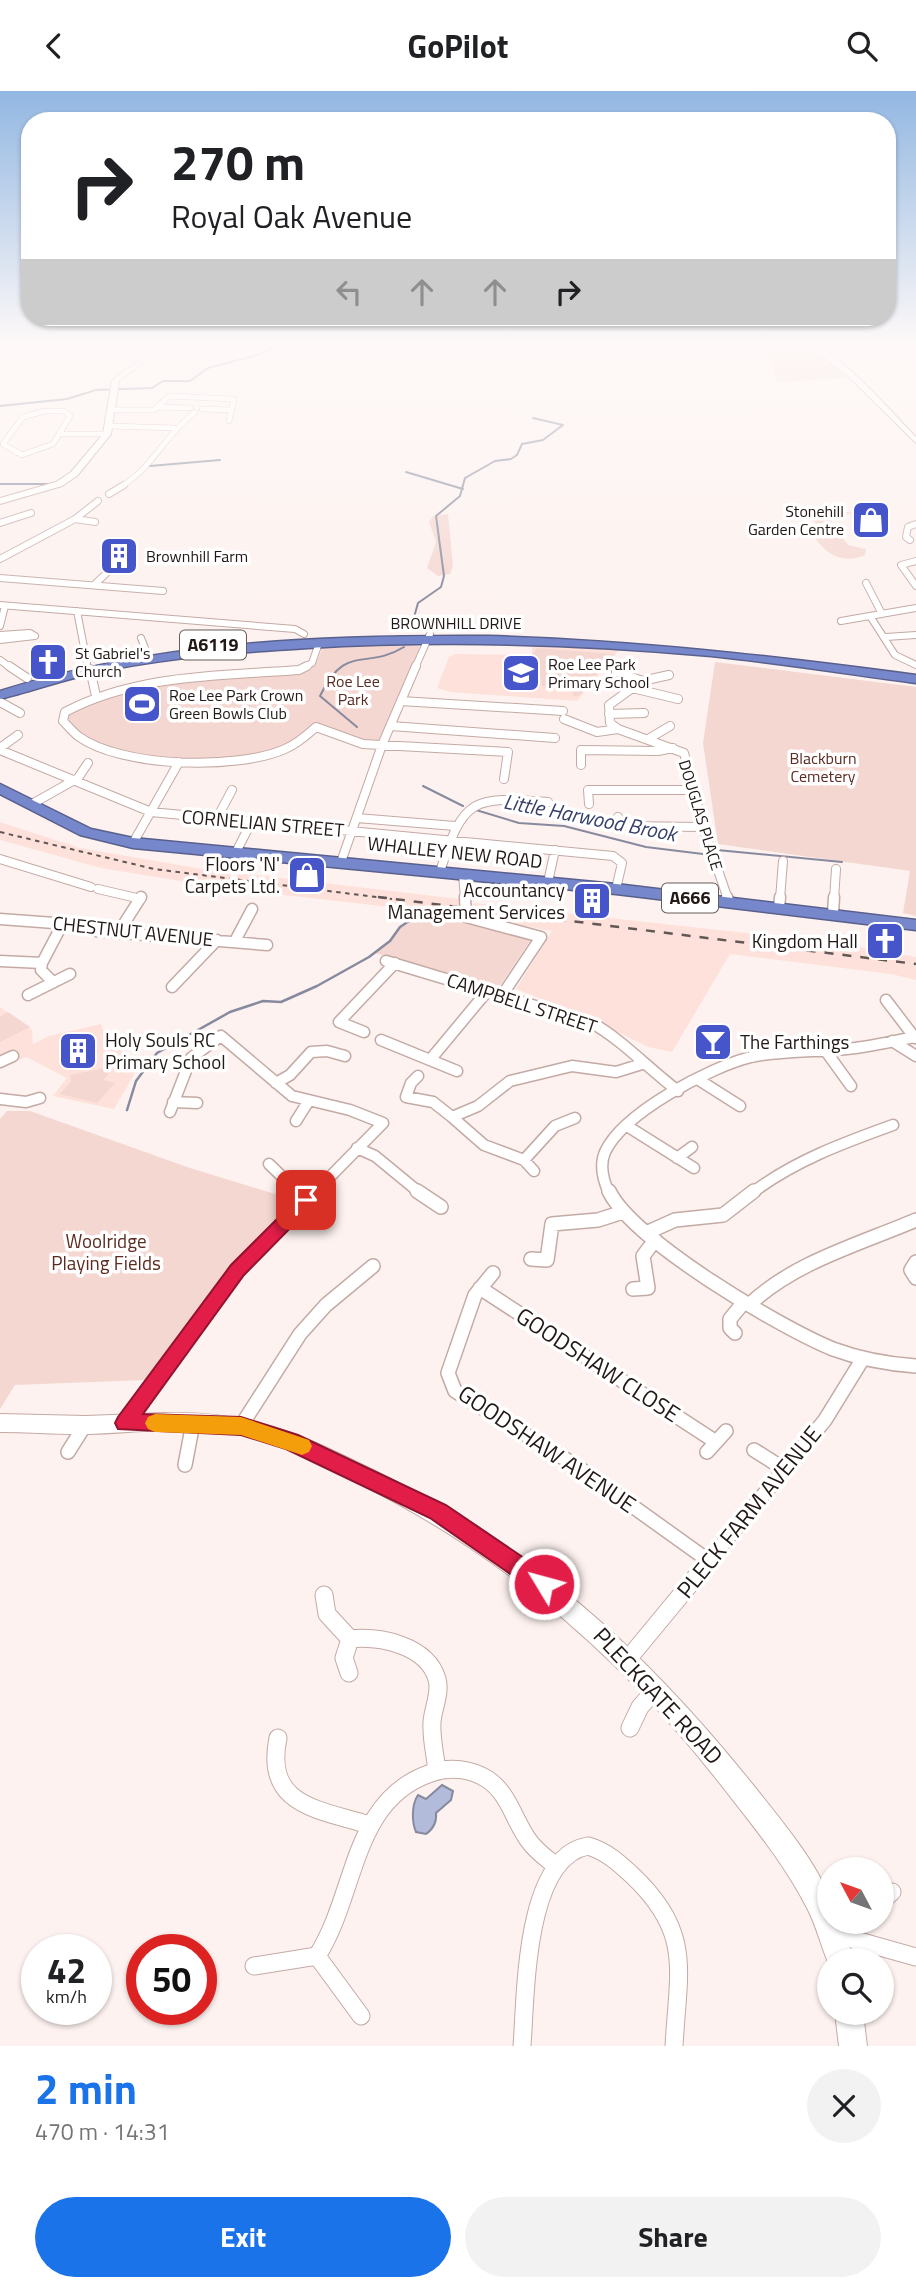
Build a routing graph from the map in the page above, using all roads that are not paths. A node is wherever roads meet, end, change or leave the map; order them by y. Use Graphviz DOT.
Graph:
graph roads {
  1 [pos="10,434"];
  2 [pos="62,434"];
  3 [pos="105,434"];
  4 [pos="170,434"];
  5 [pos="22,455"];
  6 [pos="31,460"];
  7 [pos="121,487"];
  8 [pos="133,489"];
  9 [pos="109,494"];
  10 [pos="0,501"];
  11 [pos="98,501"];
  12 [pos="31,513"];
  13 [pos="75,519"];
  14 [pos="95,522"];
  15 [pos="0,523"];
  16 [pos="916,524"];
  17 [pos="910,540"];
  18 [pos="0,550"];
  19 [pos="12,553"];
  20 [pos="108,558"];
  21 [pos="0,559"];
  22 [pos="916,561"];
  23 [pos="0,578"];
  24 [pos="866,583"];
  25 [pos="915,583"];
  26 [pos="94,585"];
  27 [pos="163,591"];
  28 [pos="2,605"];
  29 [pos="916,608"];
  30 [pos="77,611"];
  31 [pos="882,614"];
  32 [pos="870,616"];
  33 [pos="841,621"];
  34 [pos="0,626"];
  35 [pos="304,634"];
  36 [pos="916,635"];
  37 [pos="428,637"];
  38 [pos="886,637"];
  39 [pos="141,638"];
  40 [pos="319,643"];
  41 [pos="147,653"];
  42 [pos="0,660"];
  43 [pos="916,664"];
  44 [pos="89,666"];
  45 [pos="616,672"];
  46 [pos="669,675"];
  47 [pos="916,676"];
  48 [pos="27,678"];
  49 [pos="640,680"];
  50 [pos="0,686"];
  51 [pos="628,687"];
  52 [pos="0,695"];
  53 [pos="96,696"];
  54 [pos="678,699"];
  55 [pos="401,701"];
  56 [pos="0,702"];
  57 [pos="20,713"];
  58 [pos="644,713"];
  59 [pos="609,714"];
  60 [pos="391,726"];
  61 [pos="670,726"];
  62 [pos="618,729"];
  63 [pos="18,735"];
  64 [pos="555,738"];
  65 [pos="650,738"];
  66 [pos="382,745"];
  67 [pos="673,748"];
  68 [pos="0,749"];
  69 [pos="179,762"];
  70 [pos="88,763"];
  71 [pos="581,765"];
  72 [pos="504,779"];
  73 [pos="74,781"];
  74 [pos="0,788"];
  75 [pos="232,790"];
  76 [pos="694,790"];
  77 [pos="32,804"];
  78 [pos="541,804"];
  79 [pos="589,804"];
  80 [pos="151,812"];
  81 [pos="618,817"];
  82 [pos="217,818"];
  83 [pos="357,818"];
  84 [pos="252,821"];
  85 [pos="455,826"];
  86 [pos="703,827"];
  87 [pos="352,831"];
  88 [pos="450,839"];
  89 [pos="133,843"];
  90 [pos="555,850"];
  91 [pos="236,852"];
  92 [pos="0,859"];
  93 [pos="783,861"];
  94 [pos="341,862"];
  95 [pos="836,869"];
  96 [pos="440,872"];
  97 [pos="463,874"];
  98 [pos="548,882"];
  99 [pos="616,889"];
  100 [pos="729,902"];
  101 [pos="779,908"];
  102 [pos="252,909"];
  103 [pos="833,914"];
  104 [pos="0,919"];
  105 [pos="63,923"];
  106 [pos="916,925"];
  107 [pos="118,933"];
  108 [pos="217,940"];
  109 [pos="234,941"];
  110 [pos="267,945"];
  111 [pos="0,961"];
  112 [pos="42,963"];
  113 [pos="70,974"];
  114 [pos="53,982"];
  115 [pos="172,987"];
  116 [pos="489,989"];
  117 [pos="503,993"];
  118 [pos="28,995"];
  119 [pos="886,1000"];
  120 [pos="342,1003"];
  121 [pos="353,1007"];
  122 [pos="364,1032"];
  123 [pos="915,1037"];
  124 [pos="381,1040"];
  125 [pos="892,1041"];
  126 [pos="825,1050"];
  127 [pos="13,1056"];
  128 [pos="345,1056"];
  129 [pos="916,1056"];
  130 [pos="430,1060"];
  131 [pos="0,1062"];
  132 [pos="642,1064"];
  133 [pos="457,1071"];
  134 [pos="418,1076"];
  135 [pos="699,1080"];
  136 [pos="276,1083"];
  137 [pos="851,1086"];
  138 [pos="678,1091"];
  139 [pos="40,1098"];
  140 [pos="0,1099"];
  141 [pos="308,1102"];
  142 [pos="197,1103"];
  143 [pos="740,1106"];
  144 [pos="452,1117"];
  145 [pos="575,1118"];
  146 [pos="296,1121"];
  147 [pos="893,1125"];
  148 [pos="626,1126"];
  149 [pos="692,1147"];
  150 [pos="357,1149"];
  151 [pos="677,1158"];
  152 [pos="524,1160"];
  153 [pos="270,1164"];
  154 [pos="695,1168"];
  155 [pos="534,1171"];
  156 [pos="306,1200"];
  157 [pos="441,1207"];
  158 [pos="623,1212"];
  159 [pos="913,1227"];
  160 [pos="651,1237"];
  161 [pos="531,1259"];
  162 [pos="916,1262"];
  163 [pos="373,1266"];
  164 [pos="493,1272"];
  165 [pos="916,1278"];
  166 [pos="480,1288"];
  167 [pos="633,1289"];
  168 [pos="747,1303"];
  169 [pos="735,1333"];
  170 [pos="862,1360"];
  171 [pos="916,1366"];
  172 [pos="0,1423"];
  173 [pos="125,1423"];
  174 [pos="193,1423"];
  175 [pos="85,1425"];
  176 [pos="241,1426"];
  177 [pos="716,1442"];
  178 [pos="754,1450"];
  179 [pos="68,1452"];
  180 [pos="185,1465"];
  181 [pos="784,1469"];
  182 [pos="709,1561"];
  183 [pos="324,1595"];
  184 [pos="350,1639"];
  185 [pos="628,1659"];
  186 [pos="349,1673"];
  187 [pos="656,1689"];
  188 [pos="630,1728"];
  189 [pos="278,1738"];
  190 [pos="438,1770"];
  191 [pos="369,1825"];
  192 [pos="556,1866"];
  193 [pos="817,1898"];
  194 [pos="837,1934"];
  195 [pos="317,1956"];
  196 [pos="916,1957"];
  197 [pos="254,1966"];
  198 [pos="361,2017"];
  199 [pos="850,2025"];
  200 [pos="522,2046"];
  201 [pos="674,2046"];
  202 [pos="853,2046"];
  1 -- 5 [label="street"];
  2 -- 5 [label="street"];
  3 -- 10 [label="street"];
  4 -- 7 [label="street"];
  5 -- 6 [label="street"];
  7 -- 8 [label="street"];
  7 -- 9 [label="street"];
  11 -- 13 [label="street"];
  12 -- 15 [label="street"];
  13 -- 14 [label="street"];
  13 -- 19 [label="street"];
  16 -- 17 [label="street"];
  18 -- 19 [label="street"];
  19 -- 21 [label="street"];
  20 -- 26 [label="street"];
  22 -- 25 [label="street"];
  23 -- 26 [label="street"];
  24 -- 31 [label="street"];
  26 -- 27 [label="street"];
  28 -- 30 [label="street"];
  28 -- 34 [label="street"];
  29 -- 31 [label="street"];
  30 -- 35 [label="street"];
  30 -- 44 [label="street"];
  31 -- 32 [label="street"];
  32 -- 33 [label="street"];
  32 -- 38 [label="street"];
  36 -- 38 [label="street"];
  37 -- 40 [label="highway, BROWNHILL DRIVE / A6119"];
  37 -- 41 [label="highway, BROWNHILL DRIVE / A6119"];
  37 -- 47 [label="highway, BROWNHILL DRIVE / A6119"];
  37 -- 55 [label="street"];
  38 -- 43 [label="street"];
  39 -- 41 [label="street"];
  40 -- 44 [label="highway, BROWNHILL DRIVE / A6119"];
  40 -- 53 [label="street"];
  41 -- 44 [label="highway, BROWNHILL DRIVE / A6119"];
  42 -- 48 [label="street"];
  44 -- 48 [label="highway, BROWNHILL DRIVE / A6119"];
  44 -- 52 [label="highway, BROWNHILL DRIVE / A6119"];
  44 -- 53 [label="street"];
  45 -- 49 [label="street"];
  46 -- 49 [label="street"];
  48 -- 50 [label="highway, BROWNHILL DRIVE / A6119"];
  49 -- 51 [label="street"];
  51 -- 54 [label="street"];
  51 -- 59 [label="street"];
  53 -- 69 [label="street"];
  55 -- 60 [label="street"];
  55 -- 62 [label="street, DOUGLAS PLACE"];
  56 -- 57 [label="street"];
  58 -- 59 [label="street"];
  59 -- 62 [label="street"];
  60 -- 64 [label="street"];
  60 -- 66 [label="street"];
  61 -- 65 [label="street"];
  62 -- 65 [label="street, DOUGLAS PLACE"];
  63 -- 68 [label="street"];
  65 -- 67 [label="street, DOUGLAS PLACE"];
  66 -- 69 [label="street"];
  66 -- 72 [label="street"];
  66 -- 83 [label="street"];
  67 -- 71 [label="street"];
  67 -- 76 [label="street, DOUGLAS PLACE"];
  68 -- 73 [label="street, CORNELIAN STREET"];
  69 -- 80 [label="street"];
  70 -- 73 [label="street"];
  73 -- 77 [label="street"];
  73 -- 80 [label="street, CORNELIAN STREET"];
  74 -- 77 [label="highway, WHALLEY NEW ROAD / A666"];
  75 -- 82 [label="street"];
  76 -- 79 [label="street"];
  76 -- 86 [label="street, DOUGLAS PLACE"];
  77 -- 89 [label="highway, WHALLEY NEW ROAD / A666"];
  78 -- 85 [label="street"];
  80 -- 82 [label="street, CORNELIAN STREET"];
  80 -- 89 [label="street"];
  81 -- 86 [label="street"];
  82 -- 84 [label="street, CORNELIAN STREET"];
  83 -- 85 [label="street"];
  83 -- 87 [label="street"];
  84 -- 87 [label="street, CORNELIAN STREET"];
  84 -- 91 [label="street"];
  85 -- 88 [label="street"];
  86 -- 100 [label="street, DOUGLAS PLACE"];
  87 -- 88 [label="street, CORNELIAN STREET"];
  87 -- 94 [label="street"];
  88 -- 90 [label="street, CORNELIAN STREET"];
  88 -- 96 [label="street"];
  89 -- 91 [label="highway, WHALLEY NEW ROAD / A666"];
  90 -- 98 [label="street"];
  90 -- 99 [label="street, CORNELIAN STREET"];
  91 -- 94 [label="highway, WHALLEY NEW ROAD / A666"];
  92 -- 107 [label="street"];
  93 -- 101 [label="street"];
  94 -- 96 [label="highway, WHALLEY NEW ROAD / A666"];
  95 -- 103 [label="street"];
  96 -- 97 [label="highway, WHALLEY NEW ROAD / A666"];
  97 -- 98 [label="highway, WHALLEY NEW ROAD / A666"];
  97 -- 117 [label="street"];
  98 -- 99 [label="highway, WHALLEY NEW ROAD / A666"];
  99 -- 100 [label="highway, WHALLEY NEW ROAD / A666"];
  100 -- 101 [label="highway, WHALLEY NEW ROAD / A666"];
  101 -- 103 [label="highway, WHALLEY NEW ROAD / A666"];
  102 -- 109 [label="street"];
  103 -- 106 [label="highway, WHALLEY NEW ROAD / A666"];
  104 -- 105 [label="street, CHESTNUT AVENUE"];
  105 -- 107 [label="street, CHESTNUT AVENUE"];
  105 -- 112 [label="street"];
  107 -- 108 [label="street, CHESTNUT AVENUE"];
  108 -- 109 [label="street, CHESTNUT AVENUE"];
  108 -- 115 [label="street"];
  109 -- 110 [label="street, CHESTNUT AVENUE"];
  111 -- 112 [label="street"];
  112 -- 114 [label="street"];
  113 -- 114 [label="street"];
  114 -- 118 [label="street"];
  116 -- 117 [label="street, CAMPBELL STREET"];
  116 -- 121 [label="street, CAMPBELL STREET"];
  116 -- 130 [label="street"];
  117 -- 132 [label="street, CAMPBELL STREET"];
  119 -- 123 [label="street"];
  120 -- 121 [label="street"];
  121 -- 122 [label="street"];
  123 -- 125 [label="street"];
  124 -- 130 [label="street"];
  125 -- 126 [label="street"];
  125 -- 129 [label="street"];
  126 -- 135 [label="street"];
  126 -- 137 [label="street"];
  127 -- 131 [label="street"];
  128 -- 136 [label="street"];
  130 -- 133 [label="street"];
  132 -- 138 [label="street, CAMPBELL STREET"];
  132 -- 144 [label="street"];
  134 -- 144 [label="street"];
  135 -- 138 [label="street"];
  135 -- 143 [label="street"];
  136 -- 141 [label="street"];
  136 -- 142 [label="street"];
  138 -- 148 [label="street"];
  139 -- 140 [label="street"];
  141 -- 146 [label="street"];
  141 -- 150 [label="street"];
  144 -- 152 [label="street"];
  145 -- 152 [label="street"];
  147 -- 160 [label="street"];
  148 -- 151 [label="street"];
  148 -- 158 [label="street"];
  149 -- 151 [label="street"];
  150 -- 156 [label="street"];
  150 -- 157 [label="street"];
  151 -- 154 [label="street"];
  152 -- 155 [label="street"];
  153 -- 156 [label="street"];
  156 -- 173 [label="street"];
  158 -- 160 [label="street"];
  158 -- 161 [label="street"];
  159 -- 168 [label="street"];
  160 -- 167 [label="street"];
  160 -- 168 [label="street"];
  162 -- 165 [label="street"];
  163 -- 176 [label="street"];
  164 -- 166 [label="street, GOODSHAW AVENUE"];
  166 -- 177 [label="street, GOODSHAW CLOSE"];
  166 -- 182 [label="street, GOODSHAW AVENUE"];
  168 -- 169 [label="street"];
  168 -- 170 [label="street"];
  170 -- 171 [label="street"];
  170 -- 181 [label="street, PLECK FARM AVENUE"];
  172 -- 175 [label="street, PLECKGATE ROAD"];
  173 -- 174 [label="street, PLECKGATE ROAD"];
  173 -- 175 [label="street, PLECKGATE ROAD"];
  174 -- 176 [label="street, PLECKGATE ROAD"];
  174 -- 180 [label="street"];
  175 -- 179 [label="street"];
  176 -- 185 [label="street, PLECKGATE ROAD"];
  178 -- 181 [label="street"];
  181 -- 182 [label="street, PLECK FARM AVENUE"];
  182 -- 185 [label="street, PLECK FARM AVENUE"];
  183 -- 184 [label="street"];
  184 -- 186 [label="street"];
  184 -- 190 [label="street"];
  185 -- 187 [label="street, PLECKGATE ROAD"];
  187 -- 188 [label="street"];
  187 -- 193 [label="street, PLECKGATE ROAD"];
  189 -- 191 [label="street"];
  190 -- 191 [label="street"];
  190 -- 192 [label="street"];
  191 -- 195 [label="street"];
  192 -- 200 [label="street"];
  192 -- 201 [label="street"];
  194 -- 196 [label="street"];
  195 -- 197 [label="street"];
  195 -- 198 [label="street"];
  199 -- 202 [label="street"];
}
